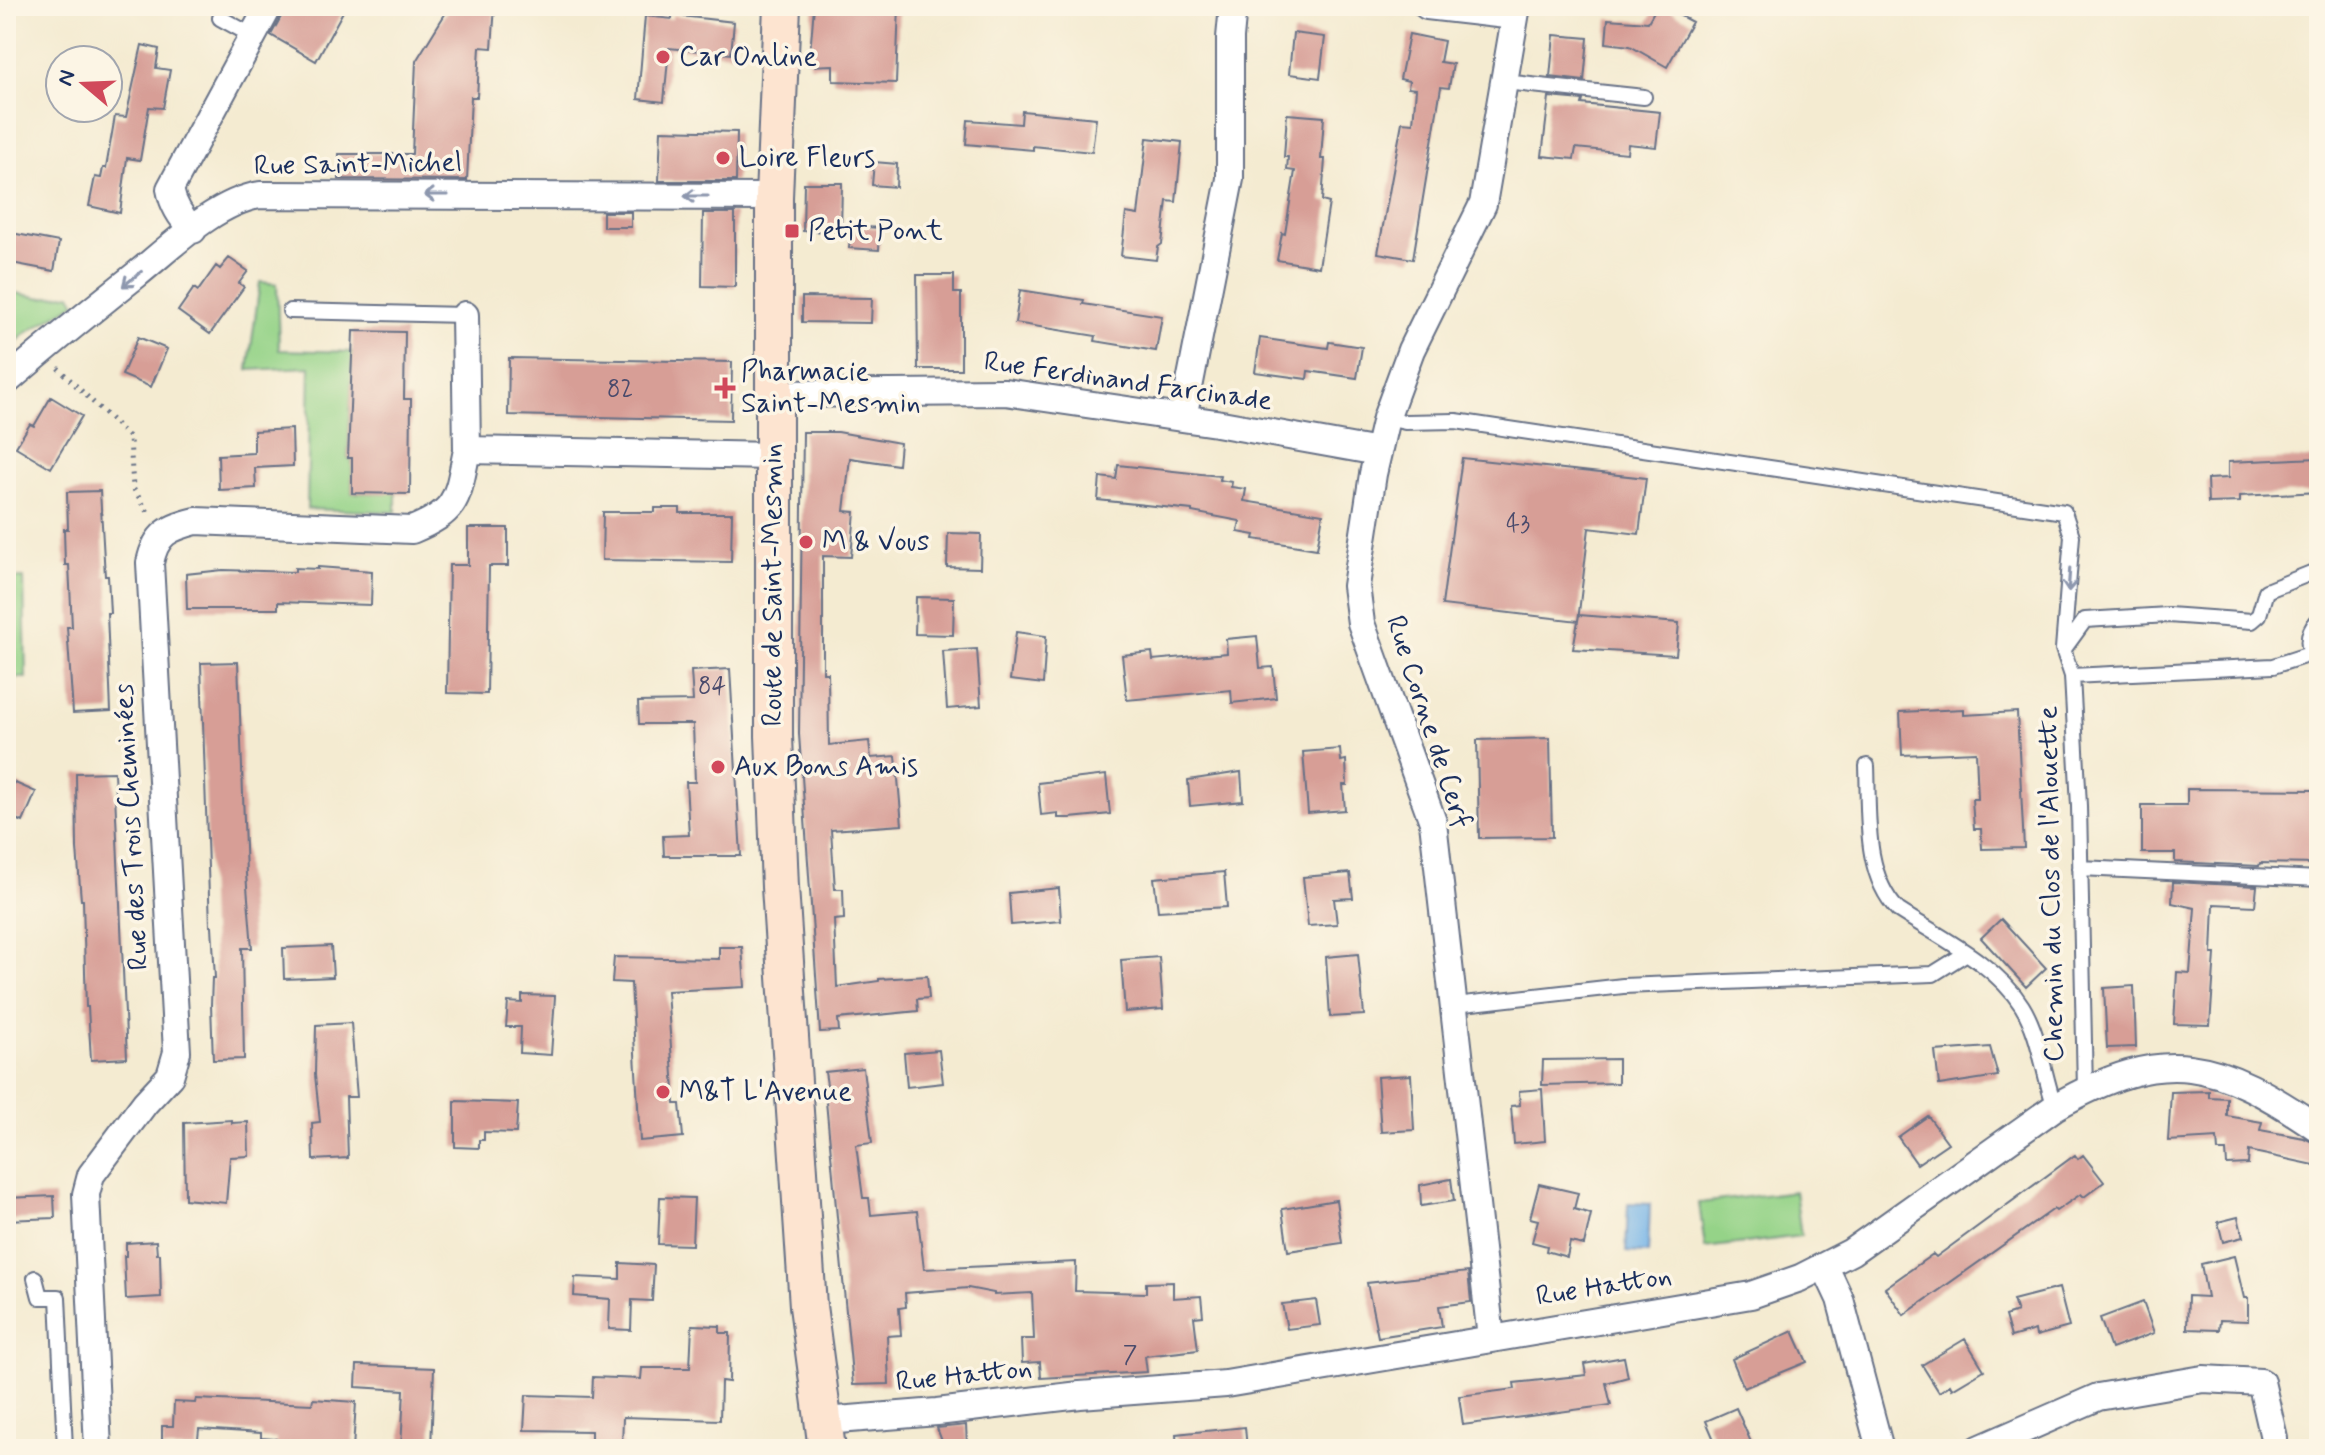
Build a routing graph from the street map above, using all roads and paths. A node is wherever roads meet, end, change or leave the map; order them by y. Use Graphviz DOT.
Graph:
graph roads {
  1 [pos="269,6"];
  2 [pos="782,6"];
  3 [pos="1233,6"];
  4 [pos="1427,6"];
  5 [pos="1516,11"];
  6 [pos="220,18"];
  7 [pos="253,36"];
  8 [pos="1504,82"];
  9 [pos="1644,97"];
  10 [pos="774,197"];
  11 [pos="193,230"];
  12 [pos="290,311"];
  13 [pos="465,315"];
  14 [pos="40,351"];
  15 [pos="6,382"];
  16 [pos="773,394"];
  17 [pos="1183,418"];
  18 [pos="1386,418"];
  19 [pos="467,450"];
  20 [pos="1378,452"];
  21 [pos="774,456"];
  22 [pos="163,535"];
  23 [pos="2316,571"];
  24 [pos="2319,619"];
  25 [pos="2063,649"];
  26 [pos="2315,659"];
  27 [pos="2072,676"];
  28 [pos="1867,766"];
  29 [pos="2080,868"];
  30 [pos="2319,879"];
  31 [pos="1965,954"];
  32 [pos="1455,1005"];
  33 [pos="2085,1090"];
  34 [pos="2055,1107"];
  35 [pos="2319,1129"];
  36 [pos="1825,1267"];
  37 [pos="35,1278"];
  38 [pos="1491,1338"];
  39 [pos="826,1435"];
  40 [pos="65,1449"];
  41 [pos="98,1449"];
  42 [pos="1880,1449"];
  43 [pos="1979,1449"];
  44 [pos="2273,1449"];
  1 -- 7 [label="street"];
  2 -- 10 [label="main road, Route de Saint-Mesmin"];
  3 -- 17 [label="street"];
  4 -- 5 [label="street"];
  5 -- 8 [label="street, Rue Corne de Cerf"];
  6 -- 7 [label="lane"];
  7 -- 11 [label="street"];
  8 -- 9 [label="lane"];
  8 -- 18 [label="street, Rue Corne de Cerf"];
  10 -- 11 [label="street, Rue Saint-Michel, one-way"];
  10 -- 16 [label="main road, Route de Saint-Mesmin"];
  11 -- 14 [label="street, Rue Saint-Michel, one-way"];
  12 -- 13 [label="lane"];
  13 -- 19 [label="street"];
  14 -- 15 [label="street, Rue Saint-Michel"];
  14 -- 22 [label="path"];
  16 -- 17 [label="street, Rue Ferdinand Farcinade"];
  16 -- 21 [label="main road, Route de Saint-Mesmin"];
  17 -- 20 [label="street, Rue Ferdinand Farcinade"];
  18 -- 20 [label="street, Rue Corne de Cerf"];
  18 -- 25 [label="lane, one-way"];
  19 -- 21 [label="street"];
  19 -- 22 [label="street"];
  20 -- 32 [label="street, Rue Corne de Cerf"];
  21 -- 39 [label="main road, Route de Saint-Mesmin"];
  22 -- 41 [label="street, Rue des Trois Cheminées"];
  23 -- 25 [label="lane"];
  24 -- 26 [label="lane"];
  25 -- 27 [label="lane, Chemin du Clos de l'Alouette"];
  26 -- 27 [label="lane, Chemin du Clos de l'Alouette"];
  27 -- 29 [label="lane, Chemin du Clos de l'Alouette"];
  28 -- 31 [label="lane"];
  29 -- 30 [label="lane"];
  29 -- 33 [label="lane, Chemin du Clos de l'Alouette"];
  31 -- 32 [label="lane"];
  31 -- 34 [label="lane"];
  32 -- 38 [label="street, Rue Corne de Cerf"];
  33 -- 34 [label="street, Rue Hatton"];
  33 -- 35 [label="street, Rue Hatton"];
  34 -- 36 [label="street, Rue Hatton"];
  36 -- 38 [label="street, Rue Hatton"];
  36 -- 42 [label="street"];
  37 -- 40 [label="lane"];
  38 -- 39 [label="street, Rue Hatton"];
  43 -- 44 [label="street"];
}
